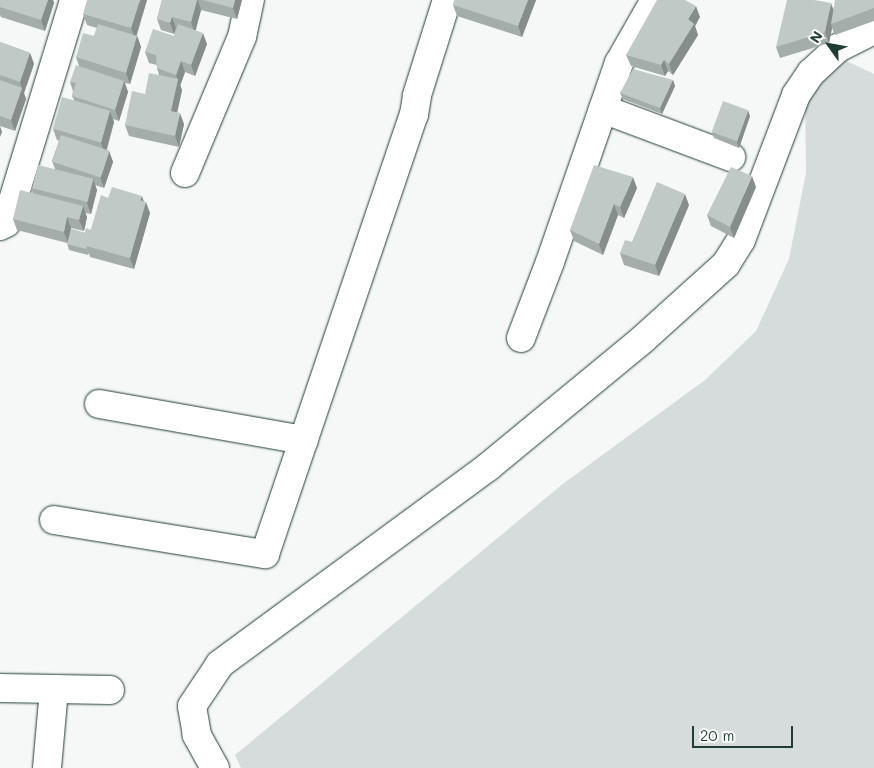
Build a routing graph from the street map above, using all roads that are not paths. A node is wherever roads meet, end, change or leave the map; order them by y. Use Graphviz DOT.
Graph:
graph roads {
  1 [pos="74,0"];
  2 [pos="250,0"];
  3 [pos="447,0"];
  4 [pos="654,0"];
  5 [pos="874,30"];
  6 [pos="603,109"];
  7 [pos="731,157"];
  8 [pos="186,173"];
  9 [pos="0,226"];
  10 [pos="521,338"];
  11 [pos="99,404"];
  12 [pos="304,440"];
  13 [pos="54,520"];
  14 [pos="0,688"];
  15 [pos="54,690"];
  16 [pos="110,690"];
  17 [pos="47,768"];
  18 [pos="215,768"];
  1 -- 9 [label="street"];
  2 -- 8 [label="street"];
  3 -- 12 [label="street"];
  4 -- 6 [label="street"];
  5 -- 18 [label="street"];
  6 -- 7 [label="street"];
  6 -- 10 [label="street"];
  11 -- 12 [label="street"];
  12 -- 13 [label="street"];
  14 -- 15 [label="street"];
  15 -- 16 [label="street"];
  15 -- 17 [label="street"];
}
